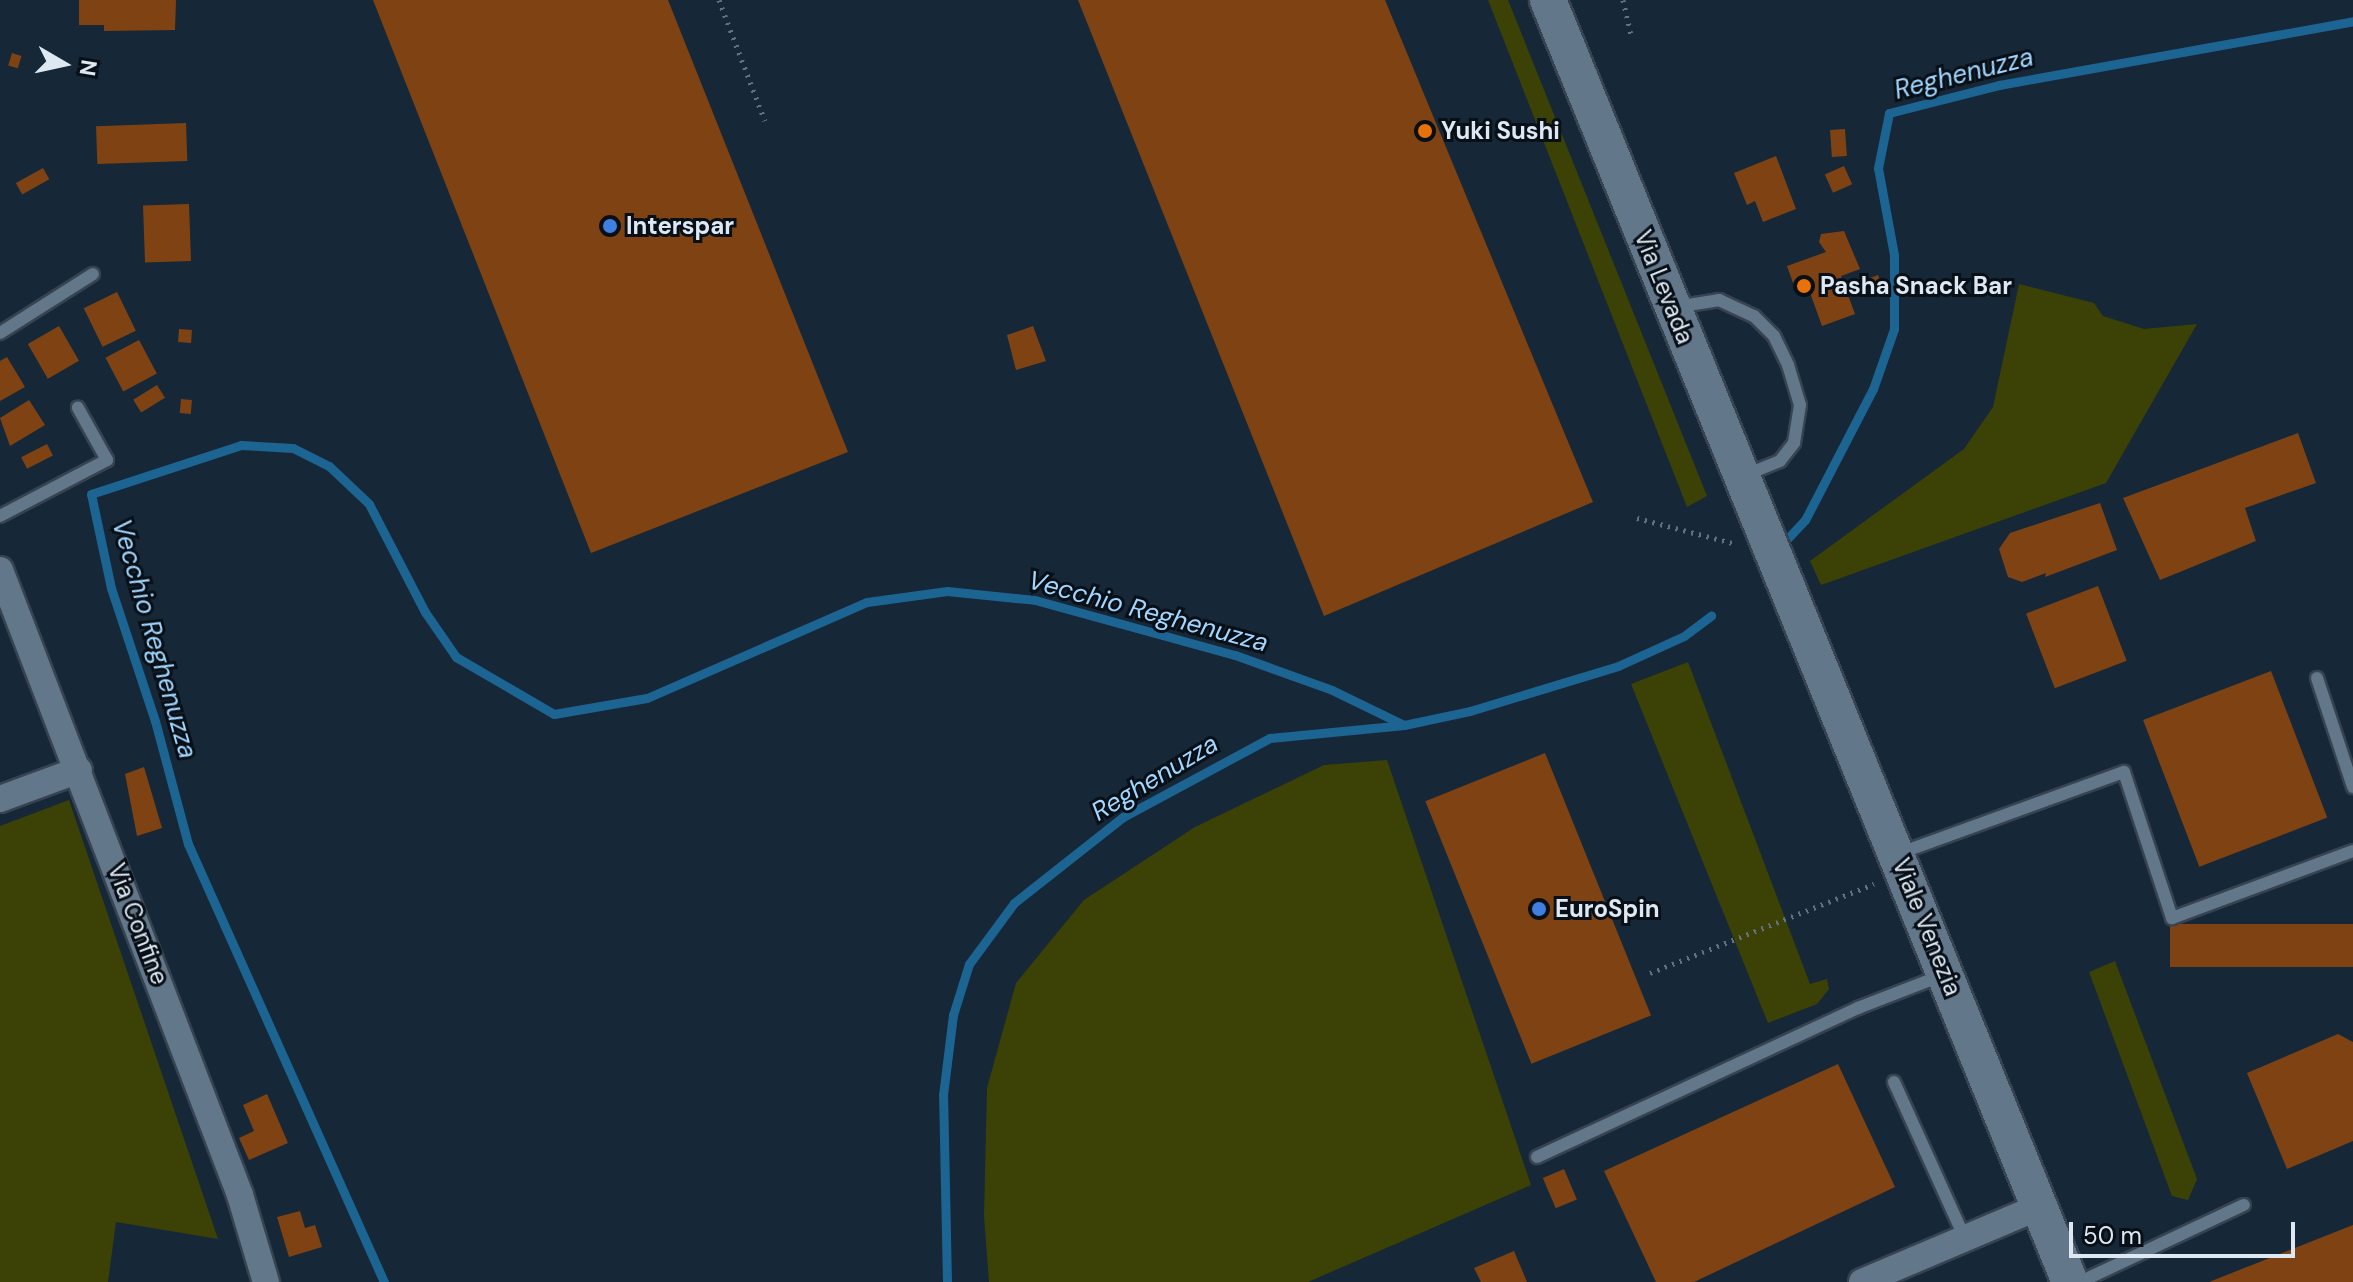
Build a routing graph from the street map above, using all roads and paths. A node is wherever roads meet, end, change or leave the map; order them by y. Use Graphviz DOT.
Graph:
graph roads {
  1 [pos="719,0"];
  2 [pos="1548,0"];
  3 [pos="1623,0"];
  4 [pos="1631,36"];
  5 [pos="765,121"];
  6 [pos="93,274"];
  7 [pos="1673,308"];
  8 [pos="0,333"];
  9 [pos="78,408"];
  10 [pos="1742,476"];
  11 [pos="0,516"];
  12 [pos="1637,518"];
  13 [pos="1741,545"];
  14 [pos="0,570"];
  15 [pos="1782,573"];
  16 [pos="2317,678"];
  17 [pos="79,770"];
  18 [pos="2353,787"];
  19 [pos="0,799"];
  20 [pos="2353,851"];
  21 [pos="1897,854"];
  22 [pos="1874,884"];
  23 [pos="1650,973"];
  24 [pos="1946,973"];
  25 [pos="1894,1082"];
  26 [pos="1537,1157"];
  27 [pos="2244,1205"];
  28 [pos="2039,1207"];
  29 [pos="1964,1236"];
  30 [pos="266,1282"];
  31 [pos="1862,1282"];
  32 [pos="2070,1282"];
  33 [pos="2080,1282"];
  1 -- 5 [label="path"];
  2 -- 7 [label="main road, Via Levada"];
  3 -- 4 [label="path"];
  6 -- 8 [label="lane"];
  7 -- 10 [label="main road, Via Levada"];
  7 -- 10 [label="lane"];
  9 -- 11 [label="lane"];
  10 -- 15 [label="main road, Via Levada"];
  12 -- 13 [label="path"];
  14 -- 17 [label="street, Via Confine"];
  15 -- 21 [label="main road, Viale Venezia"];
  16 -- 18 [label="lane"];
  17 -- 19 [label="street"];
  17 -- 30 [label="street, Via Confine"];
  20 -- 21 [label="lane"];
  21 -- 24 [label="main road, Viale Venezia"];
  22 -- 23 [label="path"];
  24 -- 26 [label="lane"];
  24 -- 28 [label="main road, Viale Venezia"];
  25 -- 29 [label="lane"];
  27 -- 33 [label="lane"];
  28 -- 29 [label="street"];
  28 -- 32 [label="main road, Viale Venezia"];
  29 -- 31 [label="street"];
}
